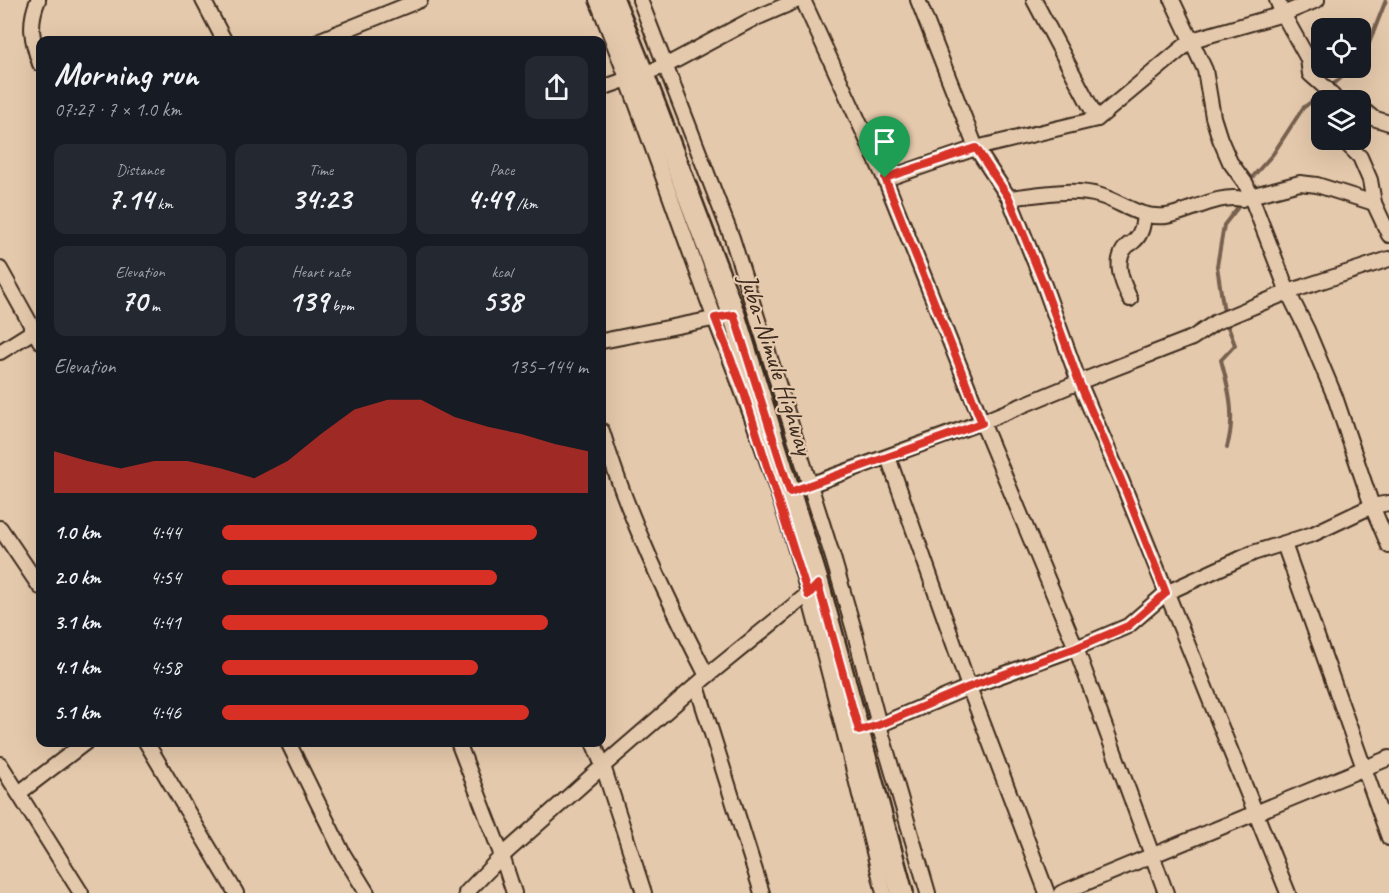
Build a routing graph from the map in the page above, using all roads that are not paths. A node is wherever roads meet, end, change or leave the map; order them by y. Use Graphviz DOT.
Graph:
graph roads {
  1 [pos="38,0"];
  2 [pos="203,0"];
  3 [pos="420,0"];
  4 [pos="597,0"];
  5 [pos="613,0"];
  6 [pos="640,0"];
  7 [pos="798,0"];
  8 [pos="803,0"];
  9 [pos="918,0"];
  10 [pos="1034,0"];
  11 [pos="1173,0"];
  12 [pos="1277,0"];
  13 [pos="1317,0"];
  14 [pos="1283,14"];
  15 [pos="222,36"];
  16 [pos="330,36"];
  17 [pos="1192,40"];
  18 [pos="36,51"];
  19 [pos="665,66"];
  20 [pos="636,77"];
  21 [pos="606,87"];
  22 [pos="1327,90"];
  23 [pos="1371,116"];
  24 [pos="1097,119"];
  25 [pos="1389,123"];
  26 [pos="976,148"];
  27 [pos="1353,150"];
  28 [pos="885,178"];
  29 [pos="1246,197"];
  30 [pos="1009,198"];
  31 [pos="1374,203"];
  32 [pos="1144,215"];
  33 [pos="1389,235"];
  34 [pos="732,238"];
  35 [pos="708,244"];
  36 [pos="1389,259"];
  37 [pos="0,269"];
  38 [pos="1288,292"];
  39 [pos="1130,299"];
  40 [pos="725,316"];
  41 [pos="36,330"];
  42 [pos="36,334"];
  43 [pos="606,340"];
  44 [pos="0,352"];
  45 [pos="1079,382"];
  46 [pos="982,423"];
  47 [pos="606,443"];
  48 [pos="888,457"];
  49 [pos="800,488"];
  50 [pos="1389,503"];
  51 [pos="1372,506"];
  52 [pos="0,528"];
  53 [pos="1284,544"];
  54 [pos="1389,546"];
  55 [pos="36,581"];
  56 [pos="813,589"];
  57 [pos="1166,593"];
  58 [pos="1076,648"];
  59 [pos="707,676"];
  60 [pos="697,686"];
  61 [pos="969,687"];
  62 [pos="869,728"];
  63 [pos="79,747"];
  64 [pos="149,747"];
  65 [pos="290,747"];
  66 [pos="460,747"];
  67 [pos="595,747"];
  68 [pos="1389,758"];
  69 [pos="0,764"];
  70 [pos="603,766"];
  71 [pos="1365,768"];
  72 [pos="19,793"];
  73 [pos="1256,813"];
  74 [pos="1389,838"];
  75 [pos="1152,855"];
  76 [pos="502,856"];
  77 [pos="81,893"];
  78 [pos="236,893"];
  79 [pos="367,893"];
  80 [pos="466,893"];
  81 [pos="514,893"];
  82 [pos="644,893"];
  83 [pos="762,893"];
  84 [pos="884,893"];
  85 [pos="902,893"];
  86 [pos="928,893"];
  87 [pos="1047,893"];
  88 [pos="1061,893"];
  89 [pos="1166,893"];
  90 [pos="1288,893"];
  1 -- 18 [label="street"];
  2 -- 15 [label="street"];
  3 -- 16 [label="street"];
  4 -- 20 [label="street"];
  5 -- 20 [label="main road, Juba–Nimule Highway"];
  6 -- 19 [label="street"];
  7 -- 19 [label="street"];
  8 -- 28 [label="street"];
  9 -- 26 [label="street"];
  10 -- 24 [label="street"];
  11 -- 17 [label="street"];
  12 -- 14 [label="street"];
  13 -- 14 [label="street"];
  14 -- 17 [label="street"];
  14 -- 22 [label="street"];
  17 -- 24 [label="street"];
  17 -- 29 [label="street"];
  19 -- 20 [label="street"];
  19 -- 34 [label="street"];
  20 -- 21 [label="street"];
  20 -- 35 [label="main road, Juba–Nimule Highway"];
  20 -- 40 [label="street"];
  23 -- 25 [label="street"];
  24 -- 26 [label="street"];
  26 -- 28 [label="street"];
  26 -- 30 [label="street"];
  27 -- 31 [label="street"];
  28 -- 46 [label="street"];
  29 -- 31 [label="street"];
  29 -- 32 [label="street"];
  29 -- 38 [label="street"];
  30 -- 32 [label="street"];
  30 -- 45 [label="street"];
  31 -- 33 [label="street"];
  32 -- 39 [label="street"];
  34 -- 35 [label="street"];
  34 -- 49 [label="street"];
  35 -- 40 [label="main road, Juba–Nimule Highway"];
  36 -- 38 [label="street"];
  37 -- 41 [label="street"];
  38 -- 45 [label="street"];
  38 -- 51 [label="street"];
  40 -- 43 [label="street"];
  40 -- 49 [label="main road, Juba–Nimule Highway"];
  40 -- 56 [label="street"];
  42 -- 44 [label="street"];
  45 -- 46 [label="street"];
  45 -- 57 [label="street"];
  46 -- 48 [label="street"];
  46 -- 58 [label="street"];
  47 -- 59 [label="street"];
  48 -- 49 [label="street"];
  48 -- 61 [label="street"];
  49 -- 56 [label="main road, Juba–Nimule Highway"];
  49 -- 62 [label="street"];
  50 -- 51 [label="street"];
  51 -- 53 [label="street"];
  51 -- 54 [label="street"];
  52 -- 55 [label="street"];
  53 -- 57 [label="street"];
  53 -- 71 [label="street"];
  56 -- 59 [label="street"];
  56 -- 62 [label="main road, Juba–Nimule Highway"];
  56 -- 84 [label="street"];
  57 -- 58 [label="street"];
  57 -- 73 [label="street"];
  58 -- 61 [label="street"];
  58 -- 75 [label="street"];
  59 -- 60 [label="street"];
  60 -- 70 [label="street"];
  60 -- 83 [label="street"];
  61 -- 62 [label="street"];
  61 -- 87 [label="street"];
  62 -- 85 [label="main road, Juba–Nimule Highway"];
  62 -- 86 [label="street"];
  63 -- 72 [label="street"];
  64 -- 78 [label="street"];
  65 -- 79 [label="street"];
  66 -- 76 [label="street"];
  67 -- 70 [label="street"];
  68 -- 71 [label="street"];
  69 -- 72 [label="street"];
  70 -- 76 [label="street"];
  70 -- 82 [label="street"];
  71 -- 73 [label="street"];
  71 -- 74 [label="street"];
  72 -- 77 [label="street"];
  73 -- 75 [label="street"];
  73 -- 90 [label="street"];
  75 -- 88 [label="street"];
  75 -- 89 [label="street"];
  76 -- 80 [label="street"];
  76 -- 81 [label="street"];
}
